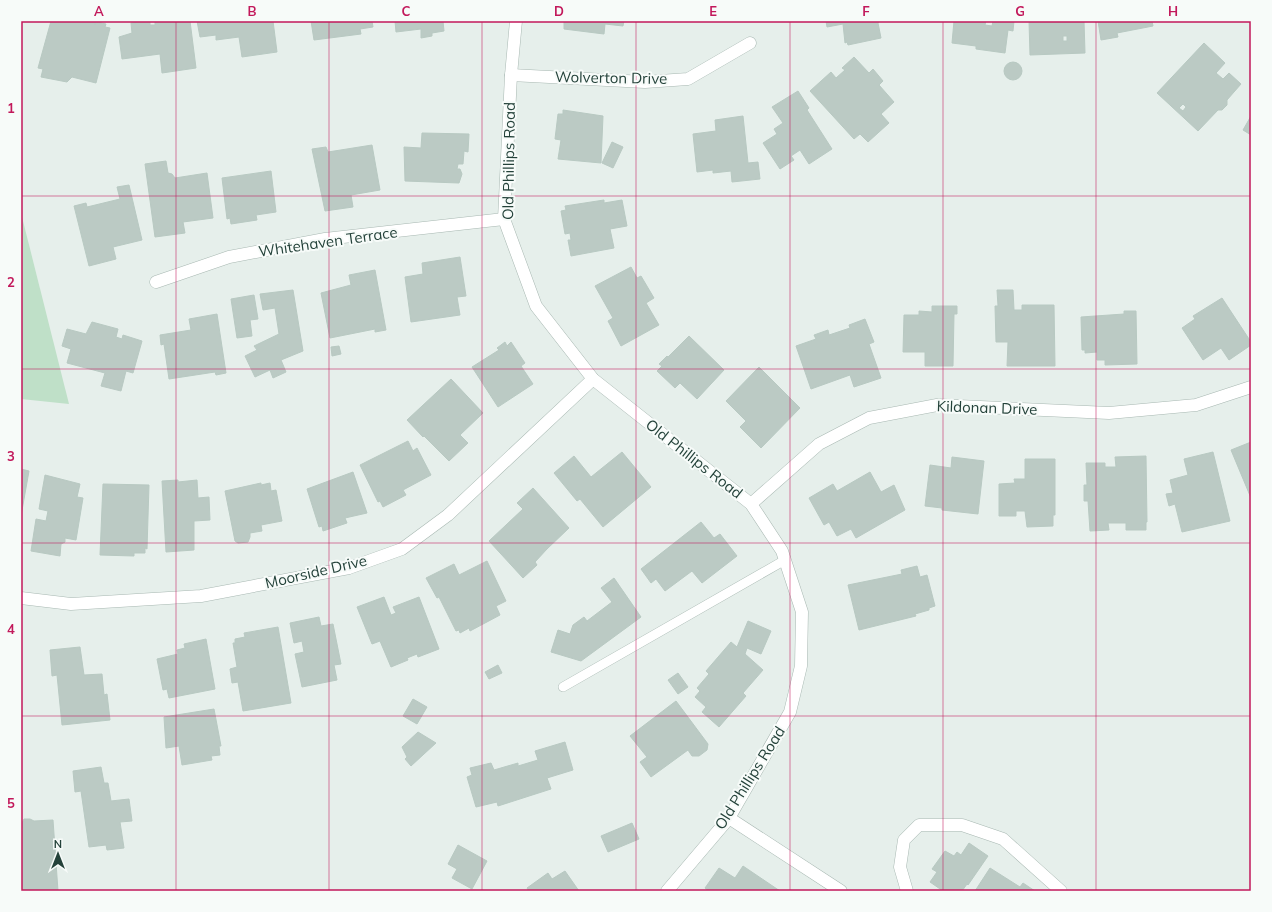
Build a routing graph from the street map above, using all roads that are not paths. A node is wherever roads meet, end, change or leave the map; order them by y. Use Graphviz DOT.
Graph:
graph roads {
  1 [pos="516,21"];
  2 [pos="750,43"];
  3 [pos="511,75"];
  4 [pos="504,219"];
  5 [pos="156,282"];
  6 [pos="593,379"];
  7 [pos="1251,387"];
  8 [pos="750,504"];
  9 [pos="785,560"];
  10 [pos="21,598"];
  11 [pos="563,687"];
  12 [pos="729,818"];
  13 [pos="667,891"];
  14 [pos="840,891"];
  15 [pos="907,891"];
  16 [pos="1061,891"];
  1 -- 3 [label="street, Old Phillips Road"];
  2 -- 3 [label="street, Wolverton Drive"];
  3 -- 4 [label="street, Old Phillips Road"];
  4 -- 5 [label="street, Whitehaven Terrace"];
  4 -- 6 [label="street, Old Phillips Road"];
  6 -- 8 [label="street, Old Phillips Road"];
  6 -- 10 [label="street, Moorside Drive"];
  7 -- 8 [label="street, Kildonan Drive"];
  8 -- 9 [label="street, Old Phillips Road"];
  9 -- 11 [label="lane"];
  9 -- 12 [label="street, Old Phillips Road"];
  12 -- 13 [label="street, Old Phillips Road"];
  12 -- 14 [label="street"];
  15 -- 16 [label="street"];
}
